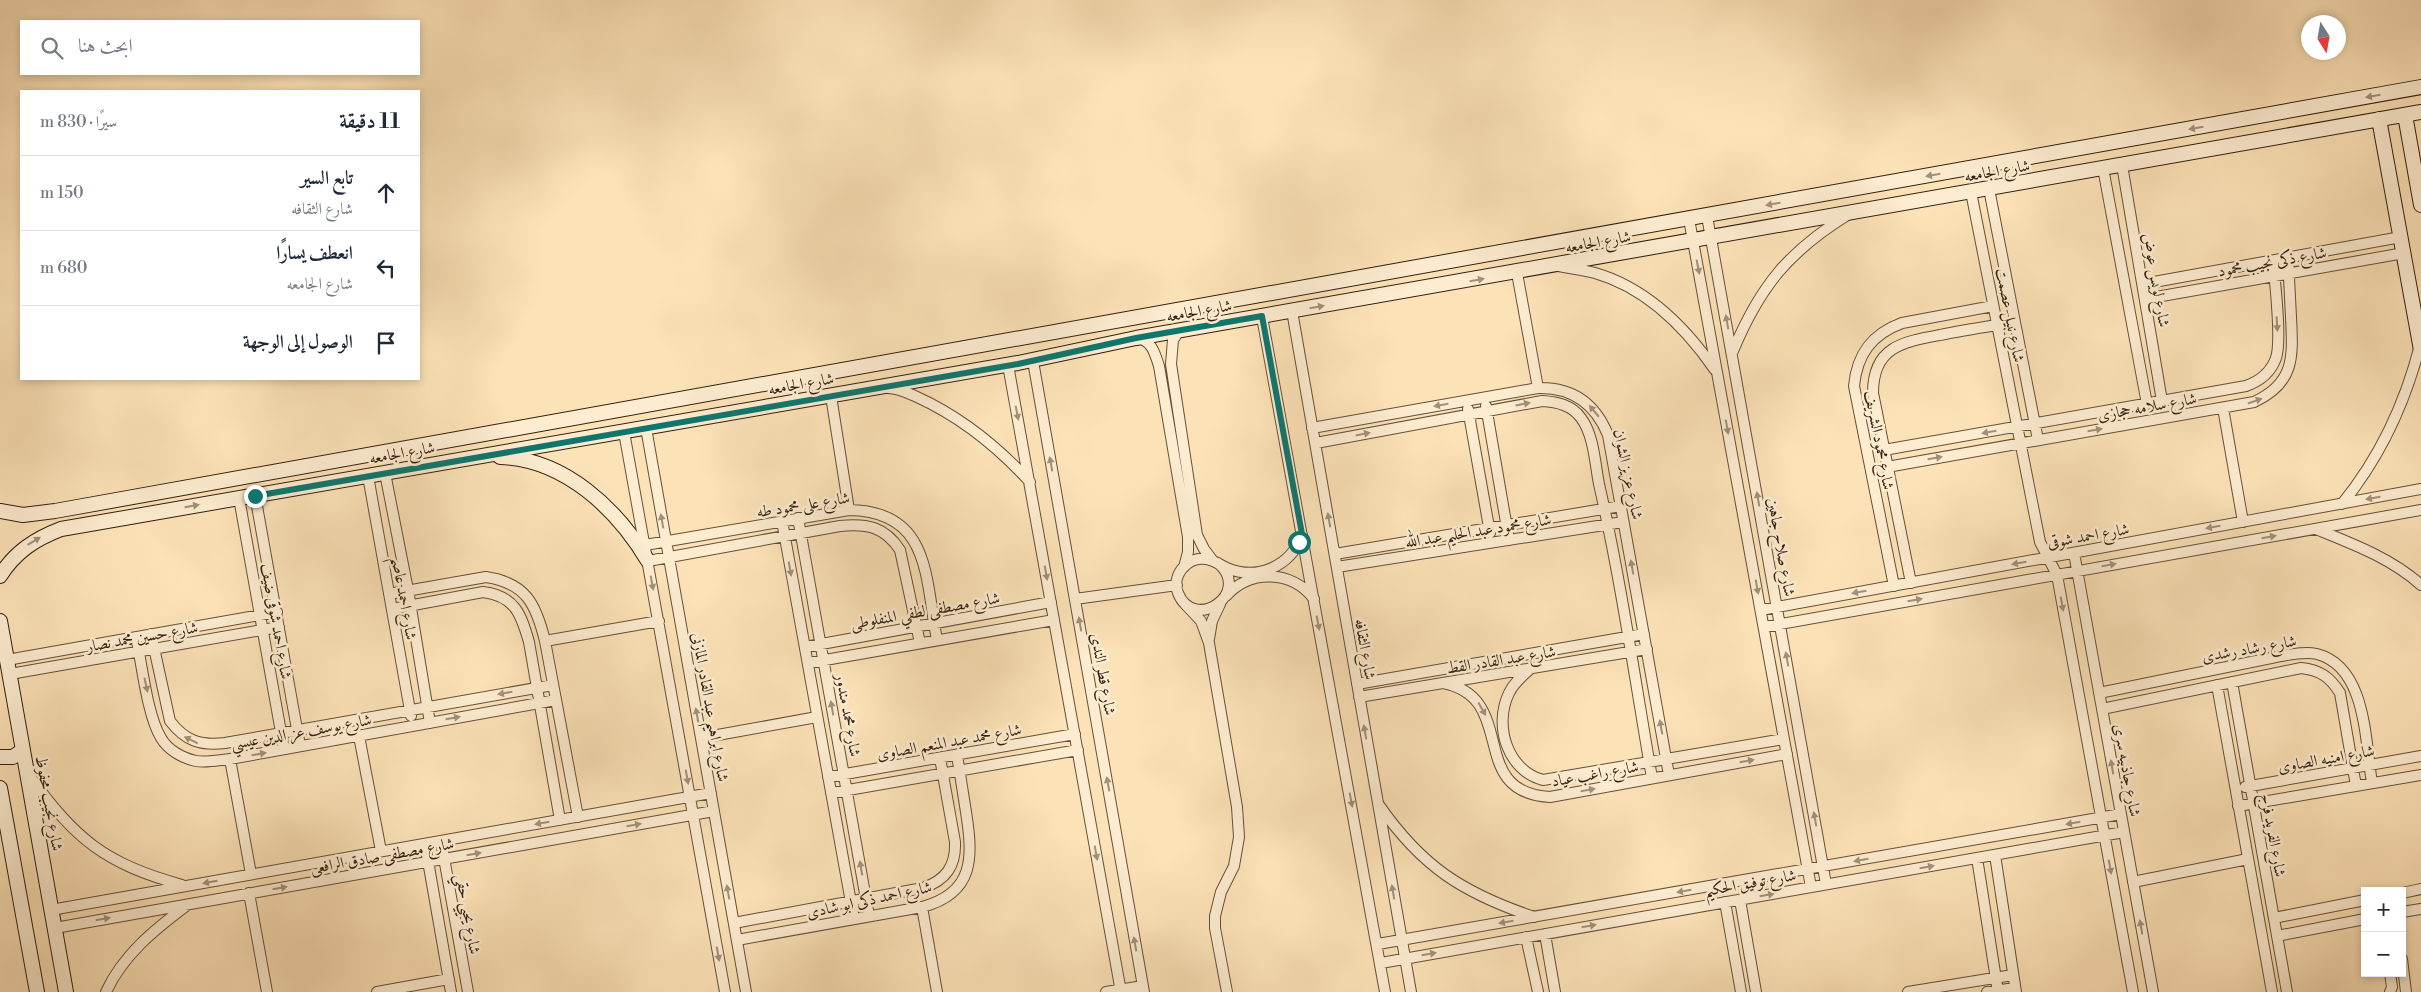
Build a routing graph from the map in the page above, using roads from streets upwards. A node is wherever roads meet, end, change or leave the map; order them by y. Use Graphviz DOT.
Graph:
graph roads {
  1 [pos="2421,87"];
  2 [pos="2421,112"];
  3 [pos="2405,115"];
  4 [pos="2379,119"];
  5 [pos="2232,122"];
  6 [pos="2236,145"];
  7 [pos="2122,165"];
  8 [pos="2103,168"];
  9 [pos="1989,189"];
  10 [pos="1970,192"];
  11 [pos="2421,205"];
  12 [pos="1850,214"];
  13 [pos="1707,216"];
  14 [pos="1689,219"];
  15 [pos="2401,236"];
  16 [pos="1712,238"];
  17 [pos="1693,242"];
  18 [pos="2404,253"];
  19 [pos="2288,258"];
  20 [pos="2273,261"];
  21 [pos="1557,266"];
  22 [pos="1517,273"];
  23 [pos="2289,273"];
  24 [pos="2274,276"];
  25 [pos="2143,284"];
  26 [pos="2145,299"];
  27 [pos="1993,306"];
  28 [pos="1292,312"];
  29 [pos="1262,316"];
  30 [pos="1133,318"];
  31 [pos="1997,324"];
  32 [pos="1180,331"];
  33 [pos="1136,338"];
  34 [pos="2421,348"];
  35 [pos="1732,352"];
  36 [pos="1033,361"];
  37 [pos="1008,365"];
  38 [pos="1717,373"];
  39 [pos="877,388"];
  40 [pos="1538,388"];
  41 [pos="830,396"];
  42 [pos="1484,398"];
  43 [pos="1467,401"];
  44 [pos="2162,401"];
  45 [pos="2147,404"];
  46 [pos="2125,408"];
  47 [pos="2223,408"];
  48 [pos="1486,411"];
  49 [pos="1469,414"];
  50 [pos="2035,424"];
  51 [pos="2129,424"];
  52 [pos="2018,426"];
  53 [pos="646,428"];
  54 [pos="1312,428"];
  55 [pos="624,432"];
  56 [pos="2038,440"];
  57 [pos="1316,443"];
  58 [pos="2022,443"];
  59 [pos="1884,450"];
  60 [pos="474,458"];
  61 [pos="1887,467"];
  62 [pos="385,473"];
  63 [pos="368,476"];
  64 [pos="1030,482"];
  65 [pos="2421,489"];
  66 [pos="255,496"];
  67 [pos="239,498"];
  68 [pos="116,500"];
  69 [pos="2342,504"];
  70 [pos="1620,506"];
  71 [pos="1605,509"];
  72 [pos="849,510"];
  73 [pos="2421,510"];
  74 [pos="0,511"];
  75 [pos="798,518"];
  76 [pos="118,519"];
  77 [pos="782,521"];
  78 [pos="1624,522"];
  79 [pos="2244,522"];
  80 [pos="1608,524"];
  81 [pos="1507,525"];
  82 [pos="1489,528"];
  83 [pos="2315,529"];
  84 [pos="801,533"];
  85 [pos="1302,534"];
  86 [pos="784,536"];
  87 [pos="1509,540"];
  88 [pos="666,542"];
  89 [pos="1491,543"];
  90 [pos="645,545"];
  91 [pos="2074,553"];
  92 [pos="1335,554"];
  93 [pos="669,558"];
  94 [pos="2048,558"];
  95 [pos="648,561"];
  96 [pos="1215,562"];
  97 [pos="1184,566"];
  98 [pos="1337,567"];
  99 [pos="2077,571"];
  100 [pos="2057,575"];
  101 [pos="0,576"];
  102 [pos="1911,583"];
  103 [pos="1177,585"];
  104 [pos="2421,585"];
  105 [pos="1894,586"];
  106 [pos="408,590"];
  107 [pos="389,594"];
  108 [pos="1075,599"];
  109 [pos="1223,599"];
  110 [pos="1314,599"];
  111 [pos="1051,602"];
  112 [pos="1185,604"];
  113 [pos="410,605"];
  114 [pos="1777,607"];
  115 [pos="392,608"];
  116 [pos="1760,610"];
  117 [pos="276,612"];
  118 [pos="260,615"];
  119 [pos="1054,620"];
  120 [pos="0,621"];
  121 [pos="658,621"];
  122 [pos="934,624"];
  123 [pos="1780,624"];
  124 [pos="917,627"];
  125 [pos="1764,627"];
  126 [pos="279,628"];
  127 [pos="263,630"];
  128 [pos="151,634"];
  129 [pos="1644,634"];
  130 [pos="1628,636"];
  131 [pos="136,637"];
  132 [pos="545,640"];
  133 [pos="937,640"];
  134 [pos="920,643"];
  135 [pos="1209,643"];
  136 [pos="821,644"];
  137 [pos="804,647"];
  138 [pos="154,649"];
  139 [pos="1647,649"];
  140 [pos="139,652"];
  141 [pos="1631,652"];
  142 [pos="2276,658"];
  143 [pos="7,660"];
  144 [pos="824,660"];
  145 [pos="808,663"];
  146 [pos="1529,670"];
  147 [pos="2278,673"];
  148 [pos="10,674"];
  149 [pos="2232,682"];
  150 [pos="1443,683"];
  151 [pos="1357,684"];
  152 [pos="553,685"];
  153 [pos="2217,685"];
  154 [pos="537,688"];
  155 [pos="2099,693"];
  156 [pos="1359,697"];
  157 [pos="556,700"];
  158 [pos="539,703"];
  159 [pos="427,707"];
  160 [pos="2102,708"];
  161 [pos="410,710"];
  162 [pos="817,717"];
  163 [pos="430,723"];
  164 [pos="412,726"];
  165 [pos="298,730"];
  166 [pos="282,733"];
  167 [pos="1075,734"];
  168 [pos="359,736"];
  169 [pos="701,738"];
  170 [pos="1784,738"];
  171 [pos="300,746"];
  172 [pos="284,749"];
  173 [pos="23,750"];
  174 [pos="1078,750"];
  175 [pos="1787,754"];
  176 [pos="957,755"];
  177 [pos="2421,756"];
  178 [pos="0,757"];
  179 [pos="940,758"];
  180 [pos="230,759"];
  181 [pos="1666,760"];
  182 [pos="1650,763"];
  183 [pos="2369,765"];
  184 [pos="2353,768"];
  185 [pos="959,771"];
  186 [pos="27,773"];
  187 [pos="844,774"];
  188 [pos="943,774"];
  189 [pos="1669,775"];
  190 [pos="2421,775"];
  191 [pos="828,778"];
  192 [pos="1652,778"];
  193 [pos="2372,784"];
  194 [pos="2250,786"];
  195 [pos="2356,786"];
  196 [pos="0,788"];
  197 [pos="2235,789"];
  198 [pos="847,791"];
  199 [pos="711,793"];
  200 [pos="831,793"];
  201 [pos="690,797"];
  202 [pos="1377,803"];
  203 [pos="2253,804"];
  204 [pos="2238,806"];
  205 [pos="714,811"];
  206 [pos="2121,814"];
  207 [pos="693,815"];
  208 [pos="578,817"];
  209 [pos="2101,818"];
  210 [pos="560,820"];
  211 [pos="2124,832"];
  212 [pos="2104,836"];
  213 [pos="441,841"];
  214 [pos="425,844"];
  215 [pos="382,851"];
  216 [pos="1994,855"];
  217 [pos="1977,858"];
  218 [pos="444,859"];
  219 [pos="2248,859"];
  220 [pos="428,862"];
  221 [pos="1823,866"];
  222 [pos="1808,869"];
  223 [pos="251,874"];
  224 [pos="2133,882"];
  225 [pos="1826,884"];
  226 [pos="186,886"];
  227 [pos="1811,887"];
  228 [pos="2421,889"];
  229 [pos="2406,892"];
  230 [pos="249,894"];
  231 [pos="866,898"];
  232 [pos="1740,900"];
  233 [pos="851,901"];
  234 [pos="2361,901"];
  235 [pos="1725,902"];
  236 [pos="189,904"];
  237 [pos="922,907"];
  238 [pos="2421,909"];
  239 [pos="52,910"];
  240 [pos="2406,911"];
  241 [pos="869,916"];
  242 [pos="1534,917"];
  243 [pos="2274,918"];
  244 [pos="854,919"];
  245 [pos="2361,920"];
  246 [pos="734,923"];
  247 [pos="54,928"];
  248 [pos="1544,934"];
  249 [pos="2277,936"];
  250 [pos="1526,938"];
  251 [pos="736,940"];
  252 [pos="1402,940"];
  253 [pos="1378,944"];
  254 [pos="2144,946"];
  255 [pos="2125,949"];
  256 [pos="1405,959"];
  257 [pos="1381,963"];
  258 [pos="2013,975"];
  259 [pos="2391,977"];
  260 [pos="2404,977"];
  261 [pos="1996,978"];
  262 [pos="449,979"];
  263 [pos="1143,989"];
  264 [pos="2015,990"];
  265 [pos="1121,991"];
  266 [pos="1998,991"];
  267 [pos="37,992"];
  268 [pos="66,992"];
  269 [pos="106,992"];
  270 [pos="267,992"];
  271 [pos="377,992"];
  272 [pos="451,992"];
  273 [pos="468,992"];
  274 [pos="725,992"];
  275 [pos="746,992"];
  276 [pos="937,992"];
  277 [pos="1106,992"];
  278 [pos="1227,992"];
  279 [pos="1386,992"];
  280 [pos="1411,992"];
  281 [pos="1538,992"];
  282 [pos="1555,992"];
  283 [pos="1741,992"];
  284 [pos="1756,992"];
  285 [pos="1908,992"];
  286 [pos="1987,992"];
  287 [pos="2133,992"];
  288 [pos="2153,992"];
  289 [pos="2272,992"];
  290 [pos="2287,992"];
  291 [pos="2390,992"];
  292 [pos="2406,992"];
  1 -- 5 [label="street, شارع الجامعه, one-way"];
  2 -- 3 [label="street, شارع الجامعه"];
  3 -- 4 [label="street, شارع الجامعه"];
  3 -- 11 [label="street"];
  4 -- 6 [label="street, شارع الجامعه"];
  4 -- 15 [label="street"];
  5 -- 6 [label="street"];
  5 -- 13 [label="street, شارع الجامعه, one-way"];
  6 -- 7 [label="street, شارع الجامعه"];
  7 -- 8 [label="street, شارع الجامعه"];
  7 -- 25 [label="street, شارع لويس عوض"];
  8 -- 9 [label="street, شارع الجامعه"];
  8 -- 45 [label="street, شارع لويس عوض"];
  9 -- 10 [label="street, شارع الجامعه"];
  9 -- 50 [label="street, شارع نبيل عصمت"];
  10 -- 12 [label="street, شارع الجامعه"];
  10 -- 27 [label="street, شارع نبيل عصمت"];
  12 -- 16 [label="street, شارع الجامعه"];
  12 -- 35 [label="street"];
  13 -- 14 [label="street, شارع الجامعه"];
  13 -- 16 [label="street, شارع صلاح جاهين"];
  14 -- 17 [label="street, شارع صلاح جاهين"];
  14 -- 30 [label="street, شارع الجامعه"];
  15 -- 18 [label="street"];
  15 -- 19 [label="street, شارع ذكى نجيب محمود"];
  16 -- 17 [label="street, شارع الجامعه"];
  35 -- 16 [label="street, شارع صلاح جاهين, one-way"];
  17 -- 21 [label="street, شارع الجامعه"];
  17 -- 38 [label="street, شارع صلاح جاهين, one-way"];
  18 -- 23 [label="street, شارع ذكى نجيب محمود"];
  18 -- 34 [label="street"];
  19 -- 20 [label="street, شارع ذكى نجيب محمود"];
  19 -- 23 [label="street, شارع سلامه حجازى"];
  20 -- 24 [label="street, شارع سلامه حجازى"];
  20 -- 25 [label="street, شارع ذكى نجيب محمود"];
  21 -- 22 [label="street, شارع الجامعه"];
  21 -- 38 [label="street"];
  28 -- 22 [label="street, شارع الجامعه, one-way"];
  22 -- 40 [label="street"];
  23 -- 24 [label="street, شارع ذكى نجيب محمود"];
  47 -- 23 [label="street, شارع سلامه حجازى, one-way"];
  24 -- 26 [label="street, شارع ذكى نجيب محمود"];
  24 -- 44 [label="street, شارع سلامه حجازى, one-way"];
  25 -- 26 [label="street, شارع لويس عوض"];
  26 -- 44 [label="street, شارع لويس عوض"];
  27 -- 31 [label="street, شارع نبيل عصمت"];
  27 -- 105 [label="street, شارع محمود الشريف"];
  28 -- 29 [label="street, شارع الجامعه"];
  28 -- 54 [label="street, شارع الثقافه"];
  29 -- 32 [label="street, شارع الجامعه"];
  29 -- 85 [label="street"];
  30 -- 33 [label="street"];
  30 -- 68 [label="street, شارع الجامعه"];
  31 -- 52 [label="street, شارع نبيل عصمت"];
  31 -- 59 [label="street, شارع محمود الشريف"];
  32 -- 33 [label="street, شارع الجامعه"];
  32 -- 96 [label="street"];
  33 -- 36 [label="street, شارع الجامعه"];
  33 -- 97 [label="street"];
  34 -- 69 [label="street"];
  114 -- 35 [label="street, شارع صلاح جاهين, one-way"];
  36 -- 37 [label="street, شارع الجامعه"];
  108 -- 36 [label="street, شارع قطر الندى, one-way"];
  37 -- 39 [label="street, شارع الجامعه"];
  37 -- 64 [label="street, one-way"];
  38 -- 116 [label="street, شارع صلاح جاهين, one-way"];
  39 -- 41 [label="street, شارع الجامعه"];
  39 -- 64 [label="street"];
  40 -- 42 [label="street, شارع عزيز الشوان"];
  70 -- 40 [label="street, شارع عزيز الشوان, one-way"];
  41 -- 53 [label="street, شارع الجامعه"];
  41 -- 72 [label="street"];
  42 -- 43 [label="street, شارع عزيز الشوان"];
  42 -- 48 [label="street"];
  43 -- 49 [label="street"];
  43 -- 54 [label="street, شارع عزيز الشوان, one-way"];
  44 -- 45 [label="street, شارع سلامه حجازى"];
  45 -- 46 [label="street, شارع سلامه حجازى"];
  46 -- 50 [label="street, شارع سلامه حجازى"];
  46 -- 51 [label="street"];
  47 -- 51 [label="street, شارع سلامه حجازى"];
  47 -- 79 [label="street"];
  48 -- 49 [label="street, شارع عزيز الشوان"];
  48 -- 71 [label="street, شارع عزيز الشوان, one-way"];
  48 -- 81 [label="street"];
  57 -- 49 [label="street, شارع عزيز الشوان, one-way"];
  49 -- 82 [label="street"];
  50 -- 52 [label="street, شارع سلامه حجازى"];
  50 -- 56 [label="street, شارع نبيل عصمت"];
  56 -- 51 [label="street, شارع سلامه حجازى, one-way"];
  52 -- 58 [label="street, شارع نبيل عصمت"];
  52 -- 59 [label="street, شارع سلامه حجازى, one-way"];
  53 -- 55 [label="street, شارع الجامعه"];
  88 -- 53 [label="street, شارع ابراهيم عبد القادر المازنى, one-way"];
  54 -- 57 [label="street, شارع الثقافه"];
  55 -- 60 [label="street, شارع الجامعه"];
  55 -- 90 [label="street"];
  56 -- 58 [label="street, شارع سلامه حجازى"];
  92 -- 57 [label="street, شارع الثقافه, one-way"];
  61 -- 58 [label="street, شارع سلامه حجازى, one-way"];
  58 -- 94 [label="street, شارع نبيل عصمت"];
  59 -- 61 [label="street, شارع محمود الشريف"];
  60 -- 62 [label="street, شارع الجامعه"];
  60 -- 95 [label="street"];
  61 -- 102 [label="street, شارع محمود الشريف"];
  62 -- 63 [label="street, شارع الجامعه"];
  62 -- 106 [label="street, شارع احمد عاصم"];
  63 -- 66 [label="street, شارع الجامعه"];
  63 -- 107 [label="street, شارع احمد عاصم"];
  64 -- 111 [label="street, one-way"];
  65 -- 69 [label="street, شارع احمد شوقى, one-way"];
  66 -- 67 [label="street, شارع الجامعه"];
  66 -- 117 [label="street, شارع احمد شوقى ضيف"];
  76 -- 67 [label="street, شارع الجامعه, one-way"];
  67 -- 118 [label="street, شارع احمد شوقى ضيف"];
  68 -- 74 [label="street, شارع الجامعه"];
  68 -- 76 [label="street"];
  69 -- 79 [label="street, شارع احمد شوقى"];
  70 -- 71 [label="street, شارع محمود عبد الحليم عبد الله"];
  70 -- 78 [label="street, شارع عزيز الشوان"];
  71 -- 80 [label="street, شارع عزيز الشوان"];
  71 -- 81 [label="street, شارع محمود عبد الحليم عبد الله"];
  72 -- 75 [label="street, شارع على محمود طه"];
  72 -- 122 [label="street, شارع على محمود طه"];
  73 -- 83 [label="street, شارع احمد شوقى"];
  75 -- 77 [label="street, شارع على محمود طه"];
  75 -- 84 [label="street, شارع محمد مندور"];
  101 -- 76 [label="street, شارع الجامعه, one-way"];
  77 -- 86 [label="street, شارع محمد مندور"];
  77 -- 88 [label="street, شارع على محمود طه"];
  78 -- 80 [label="street, شارع محمود عبد الحليم عبد الله"];
  129 -- 78 [label="street, شارع عزيز الشوان, one-way"];
  79 -- 91 [label="street, شارع احمد شوقى, one-way"];
  80 -- 87 [label="street, شارع محمود عبد الحليم عبد الله"];
  80 -- 130 [label="street, شارع عزيز الشوان"];
  81 -- 82 [label="street, شارع محمود عبد الحليم عبد الله"];
  81 -- 87 [label="street"];
  82 -- 89 [label="street"];
  82 -- 92 [label="street, شارع محمود عبد الحليم عبد الله"];
  99 -- 83 [label="street, شارع احمد شوقى, one-way"];
  83 -- 104 [label="street"];
  84 -- 86 [label="street, شارع على محمود طه"];
  84 -- 124 [label="street, شارع على محمود طه"];
  84 -- 136 [label="street, شارع محمد مندور"];
  85 -- 96 [label="street"];
  85 -- 110 [label="street"];
  86 -- 93 [label="street, شارع على محمود طه"];
  86 -- 137 [label="street, شارع محمد مندور, one-way"];
  87 -- 89 [label="street, شارع محمود عبد الحليم عبد الله"];
  88 -- 90 [label="street, شارع على محمود طه"];
  88 -- 93 [label="street, شارع ابراهيم عبد القادر المازنى"];
  89 -- 98 [label="street, شارع محمود عبد الحليم عبد الله"];
  90 -- 95 [label="street"];
  91 -- 94 [label="street, شارع احمد شوقى"];
  91 -- 99 [label="street, شارع جاذبيه سرى"];
  92 -- 98 [label="street, شارع الثقافه"];
  93 -- 95 [label="street, شارع على محمود طه"];
  169 -- 93 [label="street, شارع ابراهيم عبد القادر المازنى, one-way"];
  94 -- 100 [label="street"];
  94 -- 102 [label="street, شارع احمد شوقى, one-way"];
  95 -- 121 [label="street, one-way"];
  96 -- 97 [label="street"];
  96 -- 109 [label="street"];
  97 -- 103 [label="street"];
  98 -- 151 [label="street, شارع الثقافه"];
  99 -- 100 [label="street, شارع احمد شوقى"];
  99 -- 155 [label="street, شارع جاذبيه سرى"];
  123 -- 100 [label="street, شارع احمد شوقى, one-way"];
  100 -- 209 [label="street, one-way"];
  102 -- 105 [label="street, شارع احمد شوقى"];
  103 -- 108 [label="street"];
  103 -- 112 [label="street"];
  105 -- 114 [label="street, شارع احمد شوقى, one-way"];
  106 -- 107 [label="street"];
  106 -- 113 [label="street, شارع احمد عاصم"];
  106 -- 132 [label="street"];
  107 -- 115 [label="street, شارع احمد عاصم"];
  263 -- 108 [label="street, شارع قطر الندى, one-way"];
  109 -- 110 [label="street"];
  109 -- 112 [label="street"];
  109 -- 135 [label="street"];
  110 -- 253 [label="street, one-way"];
  111 -- 119 [label="street"];
  111 -- 122 [label="street, شارع مصطفى لطفي المنفلوطى"];
  112 -- 135 [label="street"];
  113 -- 115 [label="street"];
  113 -- 154 [label="street"];
  113 -- 159 [label="street, شارع احمد عاصم"];
  114 -- 116 [label="street, شارع احمد شوقى"];
  114 -- 123 [label="street, شارع صلاح جاهين"];
  115 -- 161 [label="street, شارع احمد عاصم"];
  116 -- 125 [label="street, شارع صلاح جاهين"];
  117 -- 118 [label="street, شارع حسين محمد نصار"];
  117 -- 126 [label="street, شارع احمد شوقى ضيف"];
  118 -- 127 [label="street, شارع احمد شوقى ضيف"];
  118 -- 128 [label="street, شارع حسين محمد نصار"];
  119 -- 133 [label="street, شارع مصطفى لطفي المنفلوطى"];
  119 -- 167 [label="street"];
  120 -- 143 [label="street, شارع نجيب محفوظ"];
  121 -- 132 [label="street"];
  121 -- 201 [label="street, one-way"];
  122 -- 124 [label="street, شارع مصطفى لطفي المنفلوطى"];
  122 -- 133 [label="street, شارع على محمود طه"];
  123 -- 125 [label="street, شارع احمد شوقى"];
  221 -- 123 [label="street, شارع صلاح جاهين, one-way"];
  124 -- 134 [label="street, شارع على محمود طه"];
  124 -- 136 [label="street, شارع مصطفى لطفي المنفلوطى"];
  125 -- 170 [label="street, شارع صلاح جاهين"];
  126 -- 127 [label="street, شارع حسين محمد نصار"];
  126 -- 165 [label="street, شارع احمد شوقى ضيف"];
  127 -- 138 [label="street, شارع حسين محمد نصار"];
  127 -- 166 [label="street, شارع احمد شوقى ضيف"];
  128 -- 131 [label="street, شارع حسين محمد نصار"];
  128 -- 138 [label="street, شارع يوسف عز الدين عيسي"];
  129 -- 130 [label="street, شارع عبد القادر القط"];
  129 -- 139 [label="street, شارع عزيز الشوان"];
  130 -- 141 [label="street, شارع عزيز الشوان"];
  130 -- 151 [label="street, شارع عبد القادر القط"];
  131 -- 140 [label="street, شارع يوسف عز الدين عيسي"];
  131 -- 143 [label="street, شارع حسين محمد نصار"];
  132 -- 152 [label="street"];
  133 -- 134 [label="street, شارع مصطفى لطفي المنفلوطى"];
  134 -- 144 [label="street, شارع مصطفى لطفي المنفلوطى"];
  135 -- 278 [label="street"];
  136 -- 137 [label="street, شارع مصطفى لطفي المنفلوطى"];
  136 -- 144 [label="street, شارع محمد مندور"];
  137 -- 145 [label="street, شارع محمد مندور"];
  138 -- 140 [label="street, شارع حسين محمد نصار"];
  166 -- 138 [label="street, شارع يوسف عز الدين عيسي, one-way"];
  139 -- 141 [label="street, شارع عبد القادر القط"];
  181 -- 139 [label="street, شارع عزيز الشوان, one-way"];
  140 -- 148 [label="street, شارع حسين محمد نصار"];
  140 -- 180 [label="street, شارع يوسف عز الدين عيسي, one-way"];
  141 -- 146 [label="street, شارع عبد القادر القط"];
  141 -- 182 [label="street, شارع عزيز الشوان"];
  142 -- 147 [label="street"];
  142 -- 155 [label="street, شارع رشاد رشدى"];
  142 -- 183 [label="street, شارع رشاد رشدى"];
  143 -- 148 [label="street, شارع نجيب محفوظ"];
  144 -- 145 [label="street, شارع مصطفى لطفي المنفلوطى"];
  187 -- 144 [label="street, شارع محمد مندور, one-way"];
  145 -- 162 [label="street, شارع محمد مندور"];
  146 -- 150 [label="street, شارع عبد القادر القط"];
  146 -- 182 [label="street, شارع راغب عياد"];
  147 -- 149 [label="street, شارع رشاد رشدى"];
  147 -- 184 [label="street, شارع رشاد رشدى"];
  148 -- 173 [label="street, شارع نجيب محفوظ"];
  149 -- 153 [label="street, شارع رشاد رشدى"];
  149 -- 194 [label="street, شارع الفريد فرج"];
  150 -- 156 [label="street, شارع عبد القادر القط"];
  150 -- 192 [label="street, شارع راغب عياد, one-way"];
  151 -- 156 [label="street, شارع الثقافه"];
  152 -- 154 [label="street, شارع يوسف عز الدين عيسي"];
  152 -- 157 [label="street"];
  153 -- 160 [label="street, شارع رشاد رشدى"];
  153 -- 197 [label="street, شارع الفريد فرج"];
  154 -- 158 [label="street"];
  154 -- 159 [label="street, شارع يوسف عز الدين عيسي, one-way"];
  155 -- 160 [label="street, شارع جاذبيه سرى"];
  202 -- 156 [label="street, شارع الثقافه, one-way"];
  157 -- 158 [label="street, شارع يوسف عز الدين عيسي"];
  157 -- 208 [label="street"];
  163 -- 158 [label="street, شارع يوسف عز الدين عيسي, one-way"];
  158 -- 210 [label="street"];
  159 -- 161 [label="street, شارع يوسف عز الدين عيسي"];
  159 -- 163 [label="street, شارع احمد عاصم"];
  206 -- 160 [label="street, شارع جاذبيه سرى, one-way"];
  161 -- 164 [label="street, شارع احمد عاصم"];
  161 -- 165 [label="street, شارع يوسف عز الدين عيسي"];
  162 -- 169 [label="street"];
  162 -- 191 [label="street, شارع محمد مندور"];
  163 -- 164 [label="street, شارع يوسف عز الدين عيسي"];
  164 -- 168 [label="street, شارع يوسف عز الدين عيسي"];
  165 -- 166 [label="street, شارع يوسف عز الدين عيسي"];
  165 -- 171 [label="street, شارع احمد شوقى ضيف"];
  166 -- 172 [label="street, شارع احمد شوقى ضيف"];
  167 -- 174 [label="street"];
  167 -- 176 [label="street, شارع محمد عبد المنعم الصاوى"];
  168 -- 171 [label="street, شارع يوسف عز الدين عيسي"];
  168 -- 215 [label="street"];
  169 -- 199 [label="street, شارع ابراهيم عبد القادر المازنى"];
  170 -- 175 [label="street, شارع صلاح جاهين"];
  170 -- 181 [label="street, شارع راغب عياد"];
  171 -- 172 [label="street, شارع يوسف عز الدين عيسي"];
  180 -- 172 [label="street, شارع يوسف عز الدين عيسي, one-way"];
  173 -- 178 [label="street"];
  173 -- 186 [label="street, شارع نجيب محفوظ"];
  174 -- 185 [label="street, شارع محمد عبد المنعم الصاوى"];
  174 -- 265 [label="street, one-way"];
  189 -- 175 [label="street, شارع راغب عياد, one-way"];
  175 -- 222 [label="street, شارع صلاح جاهين"];
  176 -- 179 [label="street, شارع محمد عبد المنعم الصاوى"];
  176 -- 185 [label="street, شارع احمد ذكى ابو شادى"];
  177 -- 183 [label="street, شارع امنيه الصاوى"];
  179 -- 187 [label="street, شارع محمد عبد المنعم الصاوى"];
  179 -- 188 [label="street, شارع احمد ذكى ابو شادى"];
  180 -- 223 [label="street"];
  181 -- 182 [label="street, شارع راغب عياد"];
  181 -- 189 [label="street, شارع عزيز الشوان"];
  182 -- 192 [label="street, شارع عزيز الشوان"];
  183 -- 184 [label="street, شارع امنيه الصاوى"];
  183 -- 193 [label="street, شارع رشاد رشدى"];
  184 -- 194 [label="street, شارع امنيه الصاوى"];
  184 -- 195 [label="street, شارع رشاد رشدى"];
  185 -- 188 [label="street, شارع محمد عبد المنعم الصاوى"];
  185 -- 237 [label="street, شارع احمد ذكى ابو شادى"];
  186 -- 226 [label="street"];
  186 -- 239 [label="street, شارع نجيب محفوظ"];
  187 -- 191 [label="street, شارع محمد عبد المنعم الصاوى"];
  187 -- 198 [label="street, شارع محمد مندور"];
  188 -- 198 [label="street, شارع محمد عبد المنعم الصاوى"];
  188 -- 231 [label="street, شارع احمد ذكى ابو شادى"];
  189 -- 192 [label="street, شارع راغب عياد"];
  190 -- 193 [label="street, شارع امنيه الصاوى"];
  191 -- 200 [label="street, شارع محمد مندور"];
  193 -- 195 [label="street, شارع امنيه الصاوى"];
  194 -- 197 [label="street, شارع امنيه الصاوى"];
  194 -- 203 [label="street, شارع الفريد فرج"];
  195 -- 203 [label="street, شارع امنيه الصاوى"];
  196 -- 267 [label="street"];
  197 -- 204 [label="street, شارع الفريد فرج"];
  198 -- 200 [label="street, شارع محمد عبد المنعم الصاوى"];
  231 -- 198 [label="street, شارع محمد مندور, one-way"];
  199 -- 201 [label="street, شارع مصطفى صادق الرافعى"];
  199 -- 205 [label="street, شارع ابراهيم عبد القادر المازنى"];
  200 -- 233 [label="street, شارع محمد مندور"];
  201 -- 207 [label="street"];
  201 -- 208 [label="street, شارع مصطفى صادق الرافعى"];
  202 -- 242 [label="street"];
  252 -- 202 [label="street, شارع الثقافه, one-way"];
  203 -- 204 [label="street, شارع امنيه الصاوى"];
  203 -- 243 [label="street, شارع الفريد فرج"];
  204 -- 219 [label="street, شارع الفريد فرج"];
  205 -- 207 [label="street, شارع مصطفى صادق الرافعى"];
  246 -- 205 [label="street, شارع ابراهيم عبد القادر المازنى, one-way"];
  206 -- 209 [label="street, شارع توفيق الحكيم"];
  206 -- 211 [label="street, شارع جاذبيه سرى"];
  218 -- 207 [label="street, شارع مصطفى صادق الرافعى, one-way"];
  207 -- 274 [label="street, one-way"];
  208 -- 210 [label="street, شارع مصطفى صادق الرافعى"];
  209 -- 212 [label="street"];
  209 -- 221 [label="street, شارع توفيق الحكيم, one-way"];
  210 -- 213 [label="street, شارع مصطفى صادق الرافعى, one-way"];
  211 -- 212 [label="street, شارع توفيق الحكيم"];
  211 -- 224 [label="street, شارع جاذبيه سرى"];
  212 -- 216 [label="street, شارع توفيق الحكيم"];
  212 -- 255 [label="street, one-way"];
  213 -- 214 [label="street, شارع مصطفى صادق الرافعى"];
  213 -- 218 [label="street, شارع يحيي حقي"];
  214 -- 215 [label="street, شارع مصطفى صادق الرافعى"];
  214 -- 220 [label="street, شارع يحيي حقي"];
  215 -- 223 [label="street, شارع مصطفى صادق الرافعى"];
  216 -- 217 [label="street, شارع توفيق الحكيم"];
  216 -- 258 [label="street"];
  225 -- 217 [label="street, شارع توفيق الحكيم, one-way"];
  217 -- 261 [label="street"];
  218 -- 220 [label="street, شارع مصطفى صادق الرافعى"];
  218 -- 273 [label="street, شارع يحيي حقي"];
  219 -- 224 [label="street"];
  219 -- 289 [label="street, شارع الفريد فرج"];
  230 -- 220 [label="street, شارع مصطفى صادق الرافعى, one-way"];
  220 -- 262 [label="street, شارع يحيي حقي"];
  221 -- 222 [label="street, شارع توفيق الحكيم"];
  221 -- 225 [label="street, شارع صلاح جاهين"];
  222 -- 227 [label="street, شارع صلاح جاهين"];
  222 -- 242 [label="street, شارع توفيق الحكيم, one-way"];
  223 -- 226 [label="street, شارع مصطفى صادق الرافعى, one-way"];
  254 -- 224 [label="street, شارع جاذبيه سرى, one-way"];
  225 -- 227 [label="street, شارع توفيق الحكيم"];
  226 -- 239 [label="street, شارع مصطفى صادق الرافعى"];
  232 -- 227 [label="street, شارع توفيق الحكيم, one-way"];
  228 -- 229 [label="street"];
  230 -- 236 [label="street, شارع مصطفى صادق الرافعى"];
  230 -- 270 [label="street"];
  231 -- 233 [label="street, شارع احمد ذكى ابو شادى"];
  231 -- 241 [label="street, شارع محمد مندور"];
  232 -- 235 [label="street, شارع توفيق الحكيم"];
  232 -- 284 [label="street"];
  233 -- 244 [label="street, شارع محمد مندور"];
  233 -- 246 [label="street, شارع احمد ذكى ابو شادى"];
  234 -- 243 [label="street"];
  248 -- 235 [label="street, شارع توفيق الحكيم, one-way"];
  235 -- 283 [label="street"];
  247 -- 236 [label="street, شارع مصطفى صادق الرافعى, one-way"];
  236 -- 269 [label="street"];
  237 -- 241 [label="street, شارع احمد ذكى ابو شادى"];
  237 -- 276 [label="street"];
  238 -- 240 [label="street"];
  239 -- 247 [label="street, شارع نجيب محفوظ"];
  241 -- 244 [label="street, شارع احمد ذكى ابو شادى"];
  242 -- 252 [label="street, شارع توفيق الحكيم, one-way"];
  243 -- 249 [label="street, شارع الفريد فرج"];
  244 -- 251 [label="street, شارع احمد ذكى ابو شادى"];
  245 -- 249 [label="street"];
  246 -- 251 [label="street, شارع ابراهيم عبد القادر المازنى"];
  247 -- 268 [label="street, شارع نجيب محفوظ"];
  248 -- 250 [label="street, شارع توفيق الحكيم"];
  248 -- 282 [label="street"];
  249 -- 290 [label="street, شارع الفريد فرج"];
  256 -- 250 [label="street, شارع توفيق الحكيم, one-way"];
  250 -- 281 [label="street"];
  251 -- 275 [label="street, شارع ابراهيم عبد القادر المازنى"];
  252 -- 253 [label="street, شارع توفيق الحكيم"];
  252 -- 256 [label="street, شارع الثقافه"];
  253 -- 257 [label="street"];
  254 -- 255 [label="street"];
  254 -- 288 [label="street, شارع جاذبيه سرى"];
  255 -- 287 [label="street"];
  256 -- 257 [label="street, شارع توفيق الحكيم"];
  256 -- 280 [label="street, شارع الثقافه"];
  257 -- 279 [label="street"];
  258 -- 261 [label="street"];
  258 -- 264 [label="street"];
  259 -- 291 [label="street"];
  260 -- 292 [label="street"];
  261 -- 266 [label="street"];
  261 -- 285 [label="street"];
  262 -- 271 [label="street"];
  262 -- 272 [label="street, شارع يحيي حقي"];
  263 -- 265 [label="street"];
  264 -- 266 [label="street"];
  265 -- 277 [label="street"];
  266 -- 286 [label="street"];
}
